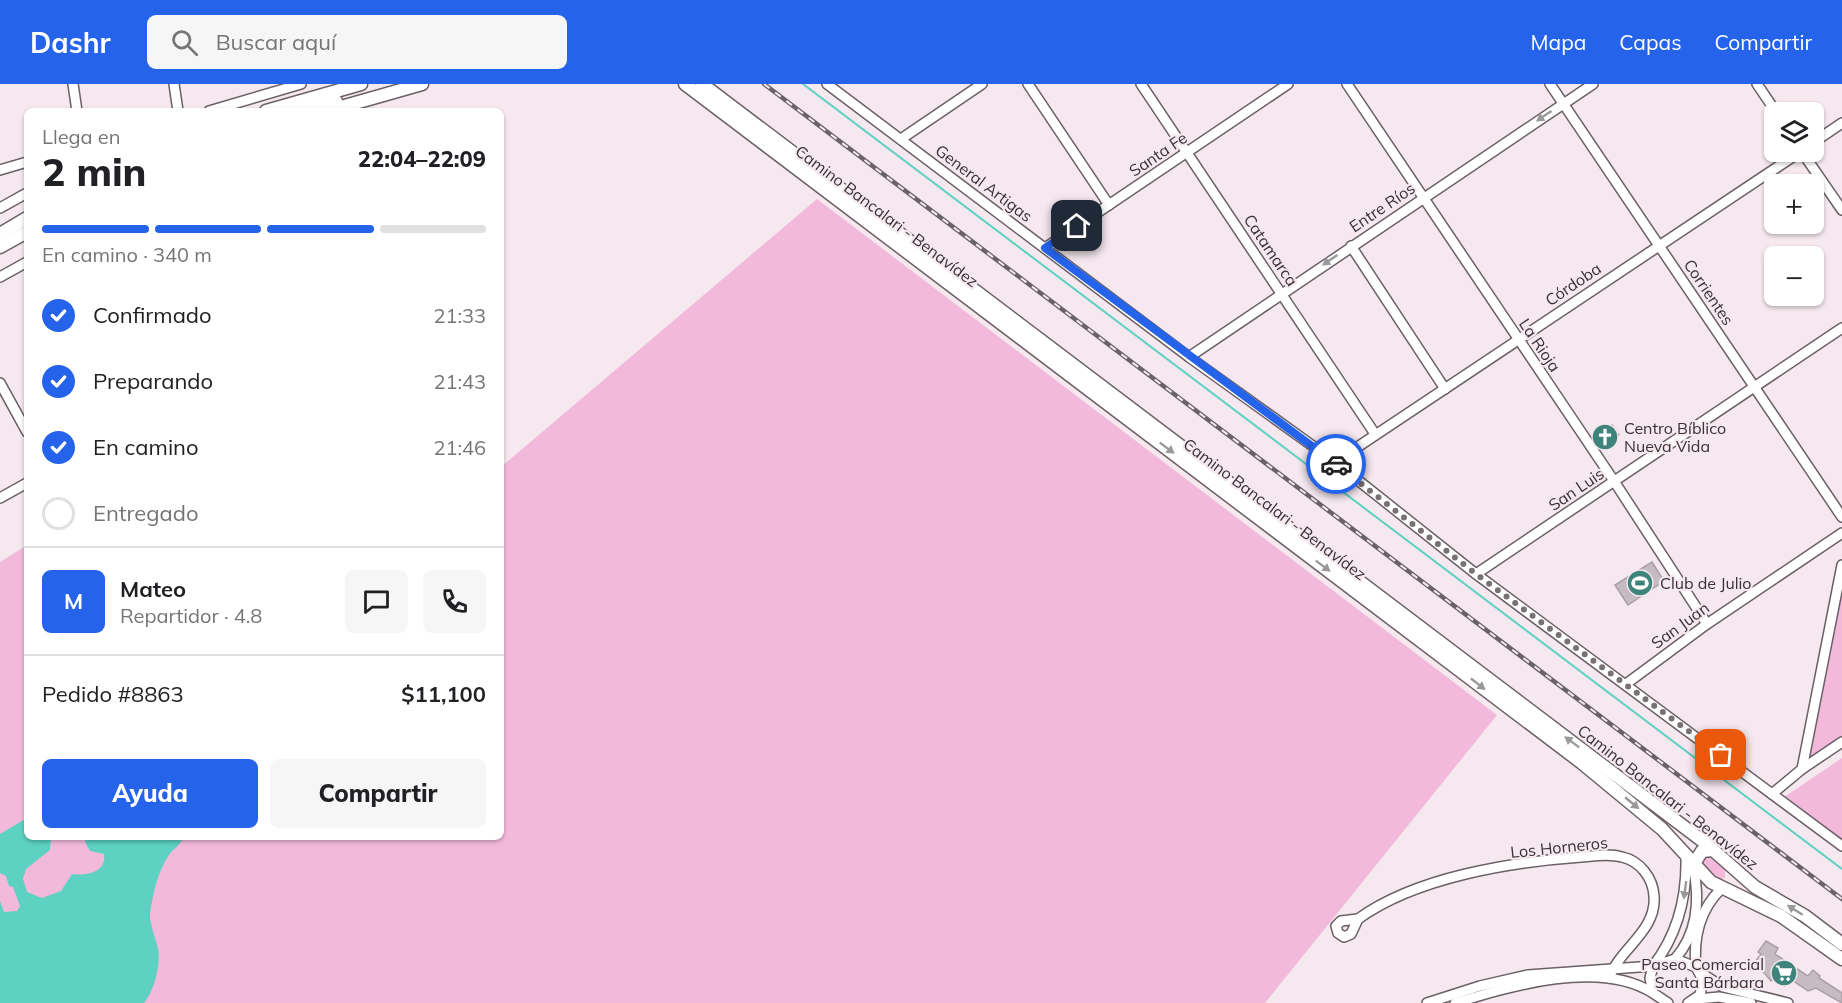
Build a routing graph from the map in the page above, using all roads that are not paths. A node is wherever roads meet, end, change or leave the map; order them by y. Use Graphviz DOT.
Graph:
graph roads {
  1 [pos="72,84"];
  2 [pos="174,84"];
  3 [pos="301,84"];
  4 [pos="361,84"];
  5 [pos="393,84"];
  6 [pos="422,84"];
  7 [pos="685,84"];
  8 [pos="702,84"];
  9 [pos="827,84"];
  10 [pos="982,84"];
  11 [pos="1028,84"];
  12 [pos="1141,84"];
  13 [pos="1288,84"];
  14 [pos="1347,84"];
  15 [pos="1550,84"];
  16 [pos="1593,84"];
  17 [pos="1757,84"];
  18 [pos="1769,102"];
  19 [pos="1564,104"];
  20 [pos="76,108"];
  21 [pos="178,108"];
  22 [pos="219,108"];
  23 [pos="277,108"];
  24 [pos="309,108"];
  25 [pos="338,108"];
  26 [pos="1842,123"];
  27 [pos="1824,135"];
  28 [pos="901,139"];
  29 [pos="1187,153"];
  30 [pos="1786,162"];
  31 [pos="1808,162"];
  32 [pos="24,163"];
  33 [pos="0,170"];
  34 [pos="24,195"];
  35 [pos="1423,198"];
  36 [pos="1109,205"];
  37 [pos="0,208"];
  38 [pos="1842,210"];
  39 [pos="24,220"];
  40 [pos="0,234"];
  41 [pos="24,234"];
  42 [pos="1659,245"];
  43 [pos="0,246"];
  44 [pos="1351,246"];
  45 [pos="1045,248"];
  46 [pos="24,263"];
  47 [pos="0,277"];
  48 [pos="1283,293"];
  49 [pos="1842,328"];
  50 [pos="1518,339"];
  51 [pos="1189,357"];
  52 [pos="0,383"];
  53 [pos="1754,387"];
  54 [pos="1445,389"];
  55 [pos="24,427"];
  56 [pos="1375,434"];
  57 [pos="1335,462"];
  58 [pos="1614,481"];
  59 [pos="24,485"];
  60 [pos="0,498"];
  61 [pos="1842,518"];
  62 [pos="1842,533"];
  63 [pos="1842,565"];
  64 [pos="1476,574"];
  65 [pos="1707,624"];
  66 [pos="1626,684"];
  67 [pos="1842,742"];
  68 [pos="1802,769"];
  69 [pos="1772,794"];
  70 [pos="1842,846"];
  71 [pos="1713,850"];
  72 [pos="1689,861"];
  73 [pos="1731,864"];
  74 [pos="1721,889"];
  75 [pos="1358,919"];
  76 [pos="1842,944"];
  77 [pos="1675,959"];
  78 [pos="1842,959"];
  79 [pos="1653,966"];
  80 [pos="1698,970"];
  81 [pos="1611,974"];
  82 [pos="1723,987"];
  83 [pos="1487,989"];
  84 [pos="1653,993"];
  85 [pos="1719,997"];
  86 [pos="1692,1001"];
  87 [pos="1427,1003"];
  88 [pos="1455,1003"];
  89 [pos="1668,1003"];
  90 [pos="1751,1003"];
  91 [pos="1788,1003"];
  1 -- 20 [label="street"];
  2 -- 21 [label="street"];
  3 -- 22 [label="street"];
  4 -- 23 [label="main road"];
  5 -- 24 [label="main road"];
  6 -- 25 [label="main road"];
  7 -- 72 [label="main road, Camino Bancalari - Benavídez, one-way"];
  71 -- 8 [label="main road, Camino Bancalari - Benavídez, one-way"];
  9 -- 28 [label="street, General Artigas"];
  10 -- 28 [label="street"];
  11 -- 36 [label="street"];
  12 -- 29 [label="street, Catamarca"];
  13 -- 29 [label="street, Santa Fe"];
  14 -- 35 [label="street, La Rioja"];
  15 -- 19 [label="street, Corrientes"];
  16 -- 19 [label="street, Entre Ríos"];
  17 -- 18 [label="street"];
  19 -- 35 [label="street, Entre Ríos, one-way"];
  19 -- 42 [label="street, Corrientes"];
  26 -- 27 [label="street"];
  28 -- 45 [label="street, General Artigas"];
  29 -- 36 [label="street, Santa Fe"];
  29 -- 48 [label="street, Catamarca"];
  30 -- 42 [label="street, Córdoba"];
  31 -- 38 [label="street"];
  32 -- 33 [label="street"];
  34 -- 37 [label="street"];
  35 -- 44 [label="street, Entre Ríos"];
  35 -- 50 [label="street, La Rioja"];
  36 -- 45 [label="street, Santa Fe"];
  39 -- 40 [label="main road"];
  41 -- 43 [label="main road"];
  42 -- 50 [label="street, Córdoba"];
  42 -- 53 [label="street, Corrientes"];
  44 -- 48 [label="street, Entre Ríos, one-way"];
  44 -- 54 [label="street"];
  45 -- 51 [label="street, General Artigas"];
  46 -- 47 [label="street"];
  48 -- 51 [label="street, Entre Ríos"];
  48 -- 56 [label="street, Catamarca"];
  49 -- 53 [label="street, San Luis"];
  50 -- 54 [label="street, Córdoba"];
  50 -- 58 [label="street, La Rioja"];
  51 -- 57 [label="street, General Artigas"];
  52 -- 55 [label="street"];
  53 -- 58 [label="street, San Luis"];
  53 -- 61 [label="street, Corrientes"];
  54 -- 56 [label="street, Córdoba"];
  56 -- 57 [label="street, Córdoba"];
  57 -- 64 [label="street, General Artigas"];
  58 -- 64 [label="street, San Luis"];
  58 -- 65 [label="street, La Rioja"];
  59 -- 60 [label="street"];
  62 -- 65 [label="street, San Juan"];
  63 -- 68 [label="street"];
  64 -- 66 [label="street, General Artigas"];
  65 -- 66 [label="street, San Juan"];
  66 -- 69 [label="street, General Artigas"];
  67 -- 68 [label="street"];
  68 -- 69 [label="street"];
  69 -- 70 [label="street, General Artigas"];
  71 -- 72 [label="main road"];
  71 -- 73 [label="main road, Camino Bancalari - Benavídez"];
  72 -- 74 [label="main road, Camino Bancalari - Benavídez"];
  72 -- 77 [label="street"];
  72 -- 79 [label="street, one-way"];
  73 -- 74 [label="main road"];
  76 -- 73 [label="main road, Camino Bancalari - Benavídez, one-way"];
  74 -- 78 [label="main road, Camino Bancalari - Benavídez"];
  74 -- 80 [label="street"];
  75 -- 81 [label="street, Los Horneros"];
  77 -- 79 [label="street"];
  77 -- 80 [label="street"];
  79 -- 81 [label="street"];
  79 -- 84 [label="street"];
  80 -- 82 [label="street"];
  80 -- 86 [label="street"];
  81 -- 83 [label="street"];
  81 -- 84 [label="street"];
  82 -- 85 [label="street"];
  82 -- 91 [label="street"];
  83 -- 87 [label="street"];
  83 -- 88 [label="street"];
  84 -- 89 [label="street"];
  85 -- 86 [label="street"];
  85 -- 90 [label="street"];
}
